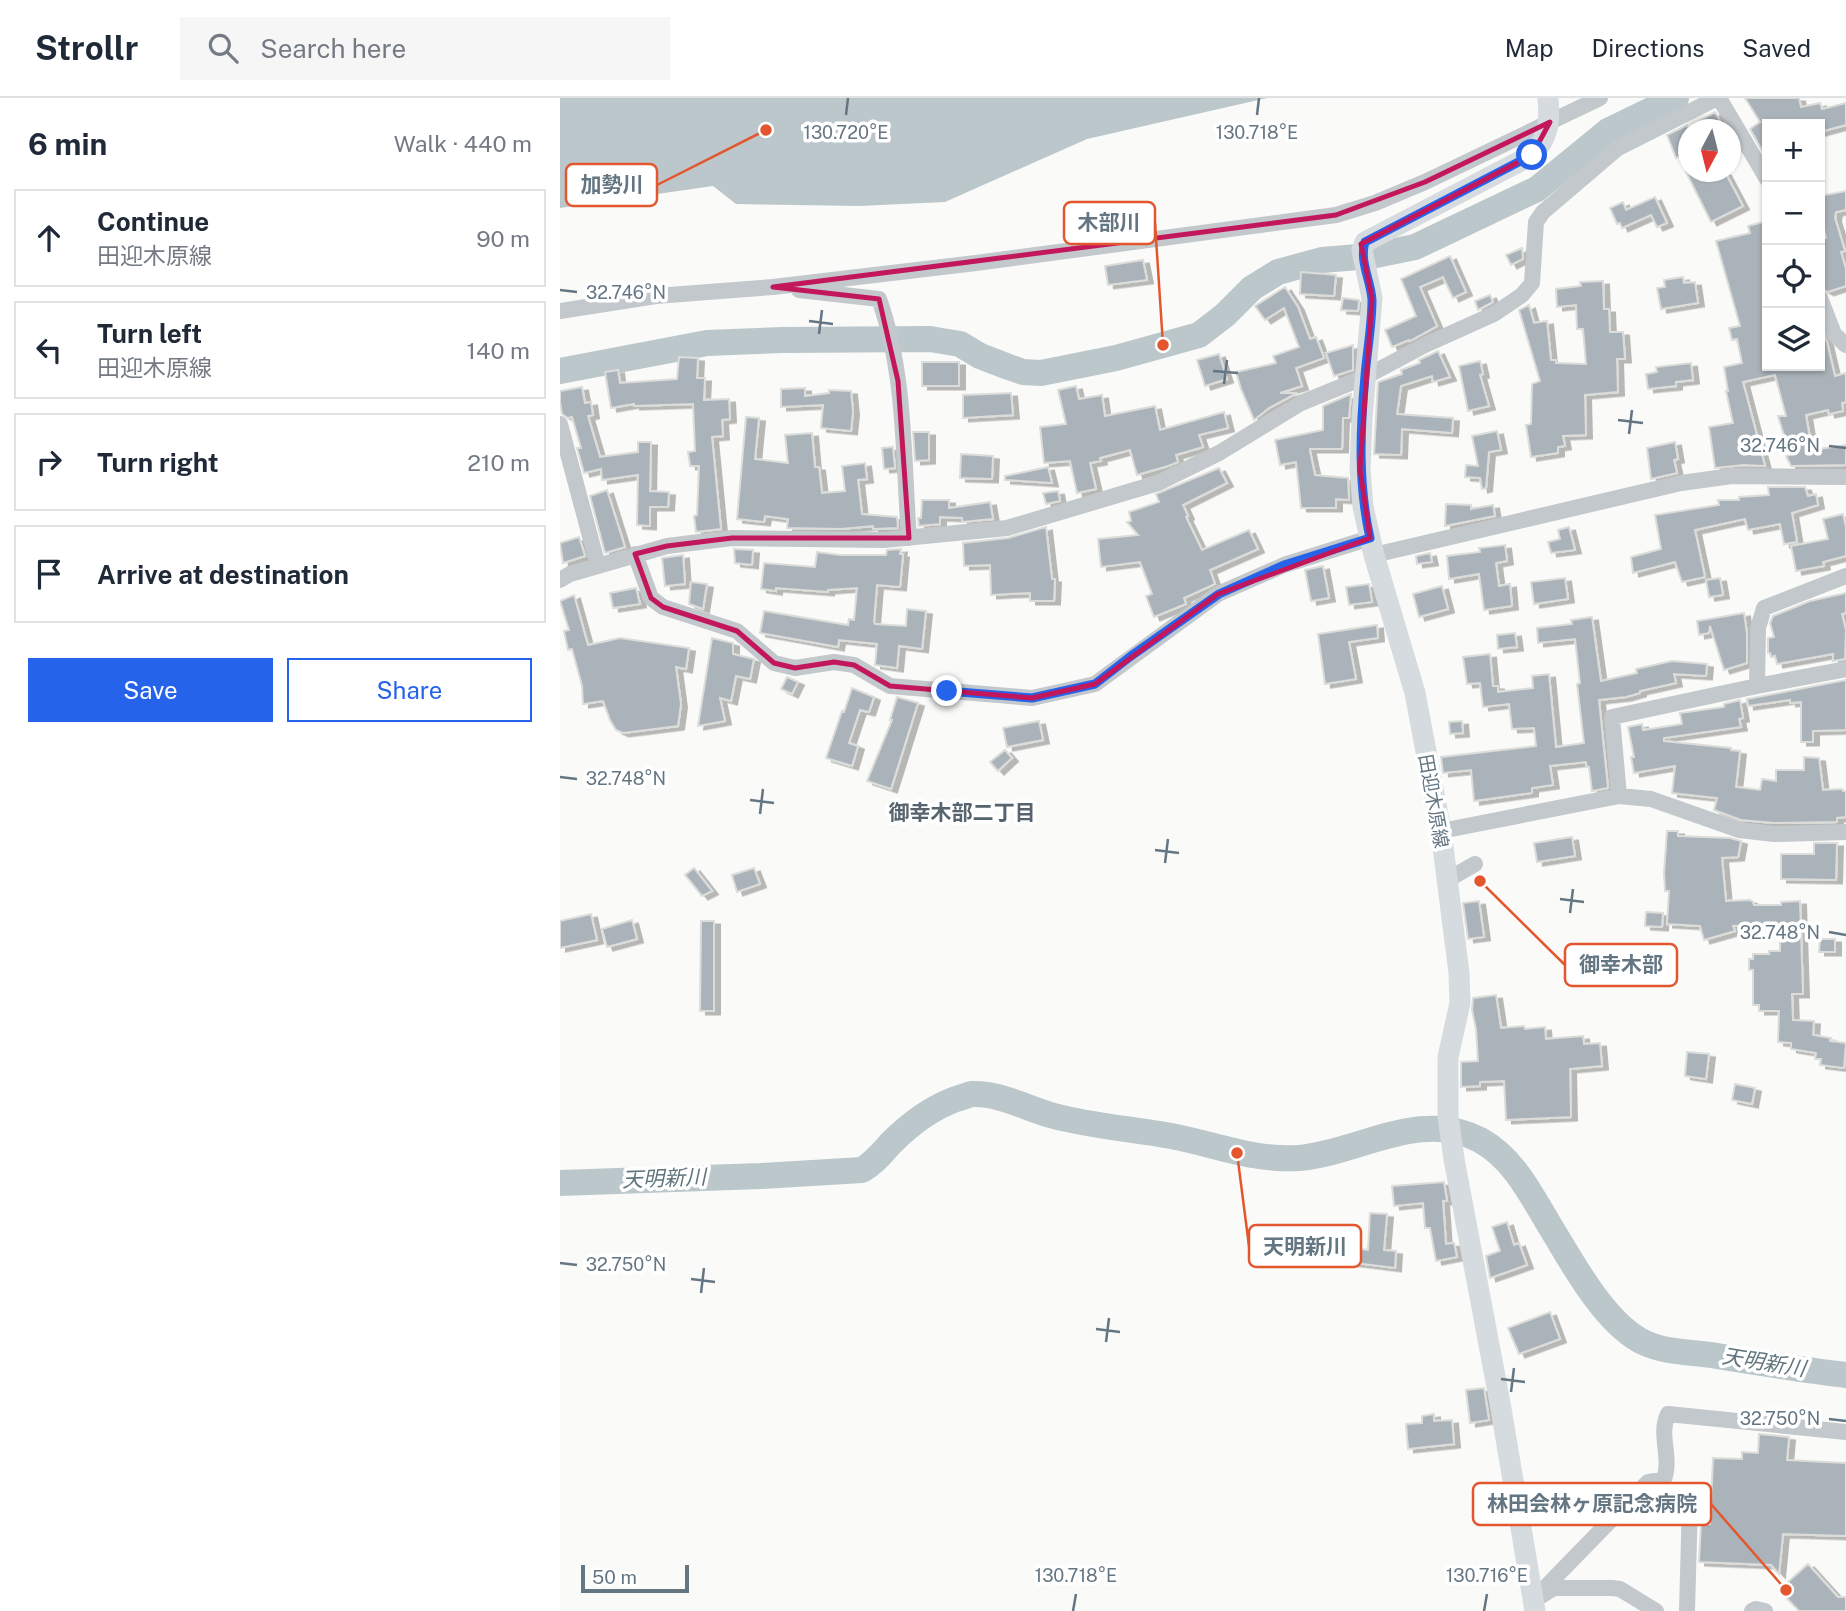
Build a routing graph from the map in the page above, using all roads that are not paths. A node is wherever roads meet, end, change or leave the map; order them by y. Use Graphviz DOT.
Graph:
graph roads {
  1 [pos="1548,98"];
  2 [pos="1600,98"];
  3 [pos="1718,98"];
  4 [pos="1550,122"];
  5 [pos="1762,171"];
  6 [pos="772,288"];
  7 [pos="1824,308"];
  8 [pos="560,311"];
  9 [pos="1846,345"];
  10 [pos="1365,377"];
  11 [pos="560,424"];
  12 [pos="562,447"];
  13 [pos="1846,477"];
  14 [pos="909,538"];
  15 [pos="1372,547"];
  16 [pos="635,554"];
  17 [pos="598,566"];
  18 [pos="1846,576"];
  19 [pos="560,580"];
  20 [pos="1846,669"];
  21 [pos="1757,685"];
  22 [pos="1619,796"];
  23 [pos="1441,831"];
  24 [pos="1846,832"];
  25 [pos="1475,864"];
  26 [pos="1447,880"];
  27 [pos="1846,1432"];
  28 [pos="1690,1501"];
  29 [pos="1534,1606"];
  30 [pos="1656,1611"];
  31 [pos="1687,1611"];
  32 [pos="1752,1611"];
  33 [pos="1765,1611"];
  1 -- 4 [label="main road"];
  2 -- 4 [label="street"];
  3 -- 5 [label="street"];
  3 -- 10 [label="street"];
  4 -- 6 [label="street"];
  4 -- 10 [label="main road, 田迎木原線"];
  6 -- 8 [label="street"];
  6 -- 14 [label="street"];
  7 -- 9 [label="street"];
  10 -- 14 [label="street"];
  10 -- 15 [label="main road, 田迎木原線"];
  11 -- 12 [label="street"];
  12 -- 17 [label="street"];
  13 -- 15 [label="street"];
  14 -- 16 [label="street"];
  15 -- 16 [label="street"];
  15 -- 23 [label="main road, 田迎木原線"];
  16 -- 17 [label="street"];
  17 -- 19 [label="street"];
  18 -- 21 [label="street"];
  20 -- 21 [label="street"];
  21 -- 22 [label="street"];
  22 -- 23 [label="street"];
  22 -- 24 [label="street"];
  23 -- 26 [label="main road, 田迎木原線"];
  25 -- 26 [label="street"];
  26 -- 29 [label="main road, 田迎木原線"];
  27 -- 29 [label="street"];
  28 -- 31 [label="street"];
  29 -- 30 [label="street"];
  32 -- 33 [label="street"];
}
